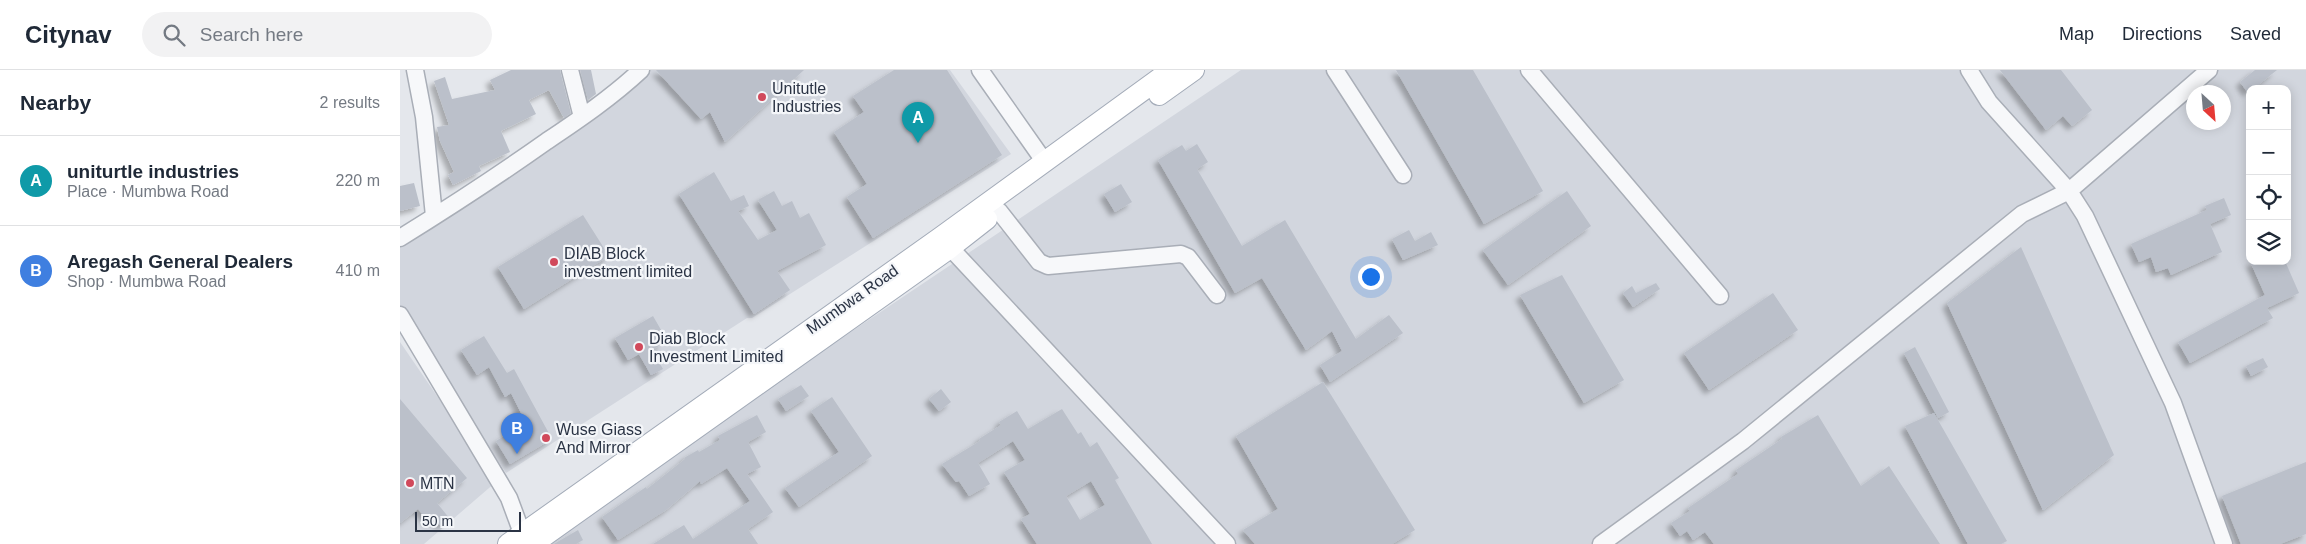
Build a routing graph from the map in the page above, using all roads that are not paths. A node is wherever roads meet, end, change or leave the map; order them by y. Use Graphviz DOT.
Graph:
graph roads {
  1 [pos="415,70"];
  2 [pos="570,70"];
  3 [pos="641,70"];
  4 [pos="980,70"];
  5 [pos="1171,70"];
  6 [pos="1194,70"];
  7 [pos="1335,70"];
  8 [pos="1529,70"];
  9 [pos="1970,70"];
  10 [pos="2209,70"];
  11 [pos="582,117"];
  12 [pos="1044,161"];
  13 [pos="1403,175"];
  14 [pos="2069,191"];
  15 [pos="999,211"];
  16 [pos="434,216"];
  17 [pos="400,238"];
  18 [pos="945,243"];
  19 [pos="1217,295"];
  20 [pos="1720,296"];
  21 [pos="400,316"];
  22 [pos="522,541"];
  23 [pos="1227,544"];
  24 [pos="1601,544"];
  25 [pos="2224,544"];
  1 -- 16 [label="street"];
  2 -- 11 [label="street"];
  3 -- 11 [label="street"];
  4 -- 12 [label="street"];
  5 -- 12 [label="main road, Mumbwa Road"];
  6 -- 15 [label="main road, Mumbwa Road"];
  7 -- 13 [label="street"];
  8 -- 20 [label="street"];
  9 -- 14 [label="street"];
  10 -- 14 [label="street"];
  11 -- 16 [label="street"];
  12 -- 18 [label="main road, Mumbwa Road"];
  14 -- 24 [label="street"];
  14 -- 25 [label="street"];
  15 -- 18 [label="main road, Mumbwa Road"];
  15 -- 19 [label="street"];
  16 -- 17 [label="street"];
  18 -- 22 [label="main road, Mumbwa Road"];
  18 -- 23 [label="street"];
  21 -- 22 [label="street"];
}
